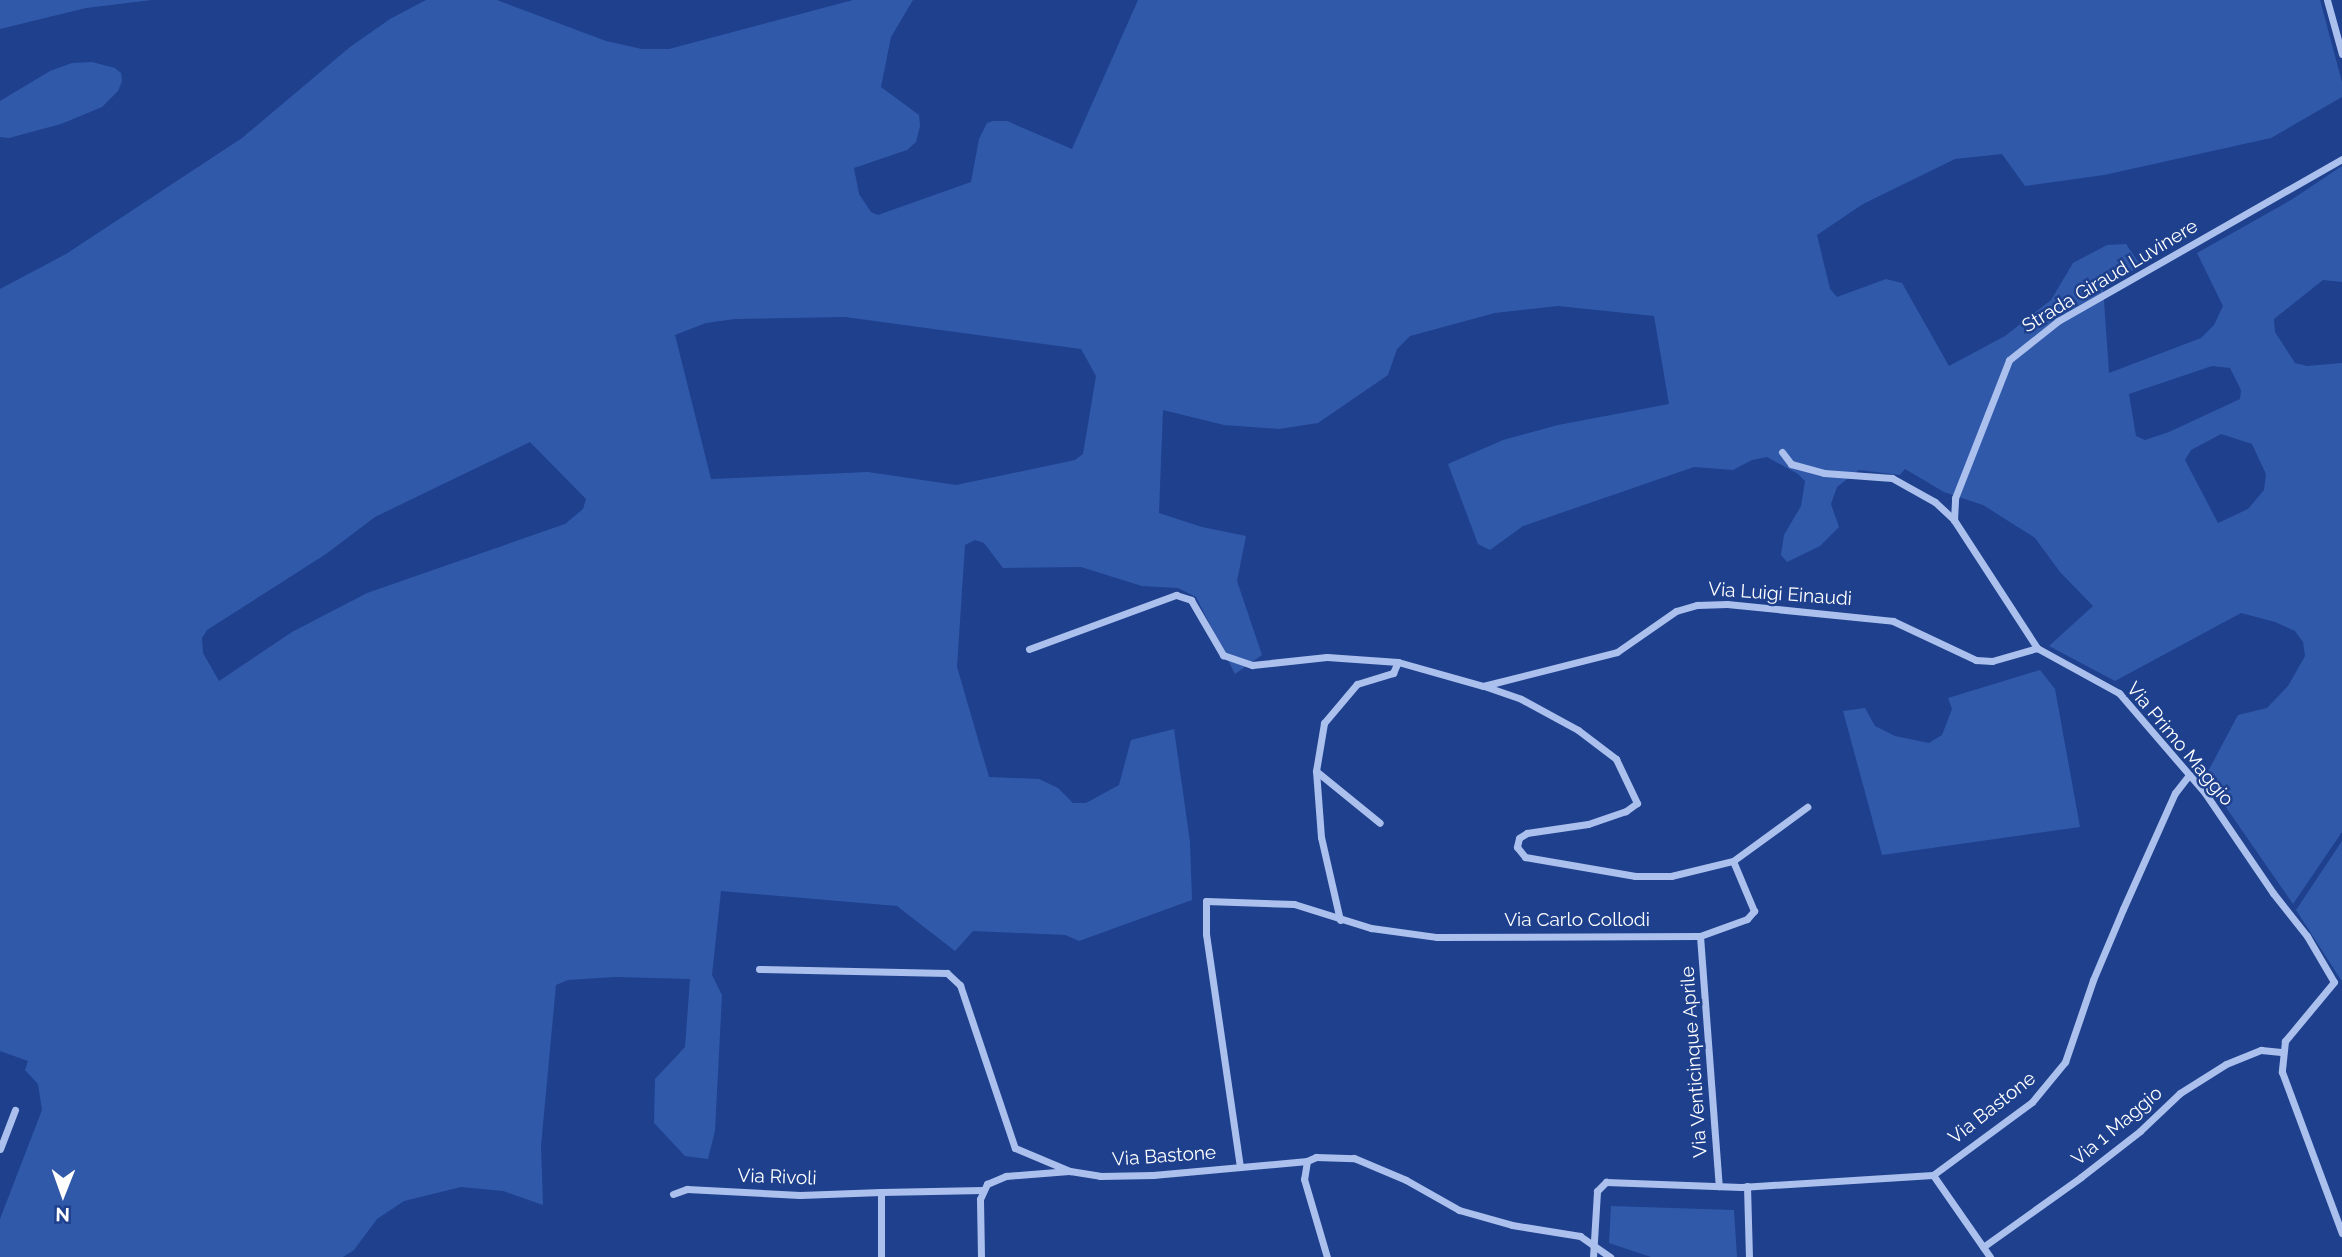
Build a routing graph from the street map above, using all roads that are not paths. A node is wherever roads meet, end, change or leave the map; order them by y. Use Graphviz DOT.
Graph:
graph roads {
  1 [pos="2327,0"];
  2 [pos="2342,54"];
  3 [pos="2342,159"];
  4 [pos="1782,452"];
  5 [pos="1954,520"];
  6 [pos="2037,648"];
  7 [pos="1029,649"];
  8 [pos="1398,662"];
  9 [pos="1483,686"];
  10 [pos="1316,771"];
  11 [pos="2189,775"];
  12 [pos="1807,807"];
  13 [pos="1380,823"];
  14 [pos="1733,861"];
  15 [pos="1340,920"];
  16 [pos="1700,936"];
  17 [pos="759,969"];
  18 [pos="2338,981"];
  19 [pos="2281,1052"];
  20 [pos="15,1110"];
  21 [pos="0,1149"];
  22 [pos="1307,1161"];
  23 [pos="1241,1167"];
  24 [pos="1069,1171"];
  25 [pos="1933,1175"];
  26 [pos="1719,1186"];
  27 [pos="1746,1186"];
  28 [pos="983,1190"];
  29 [pos="881,1192"];
  30 [pos="673,1194"];
  31 [pos="2342,1233"];
  32 [pos="1593,1246"];
  33 [pos="1983,1247"];
  34 [pos="881,1257"];
  35 [pos="981,1257"];
  36 [pos="1327,1257"];
  37 [pos="1593,1257"];
  38 [pos="1610,1257"];
  39 [pos="1749,1257"];
  40 [pos="1990,1257"];
  1 -- 2 [label="street"];
  3 -- 5 [label="street, Strada Giraud Luvinere"];
  4 -- 5 [label="street, Via Primo Maggio"];
  5 -- 6 [label="street, Via Primo Maggio"];
  6 -- 9 [label="street, Via Luigi Einaudi"];
  6 -- 11 [label="street, Via Primo Maggio"];
  7 -- 8 [label="street"];
  8 -- 9 [label="street"];
  8 -- 10 [label="street"];
  9 -- 14 [label="street"];
  10 -- 13 [label="street"];
  10 -- 15 [label="street"];
  11 -- 18 [label="street, Via Primo Maggio"];
  11 -- 25 [label="street, Via Bastone"];
  12 -- 14 [label="street"];
  14 -- 16 [label="street, Via Carlo Collodi"];
  15 -- 16 [label="street, Via Carlo Collodi"];
  15 -- 23 [label="street, Via Carlo Collodi"];
  16 -- 26 [label="street, Via Venticinque Aprile"];
  17 -- 24 [label="street, Via Bastone"];
  18 -- 19 [label="street"];
  19 -- 31 [label="street"];
  19 -- 33 [label="street, Via 1 Maggio"];
  20 -- 21 [label="street"];
  22 -- 23 [label="street, Via Bastone"];
  22 -- 32 [label="street, Via Bastone"];
  22 -- 36 [label="street"];
  23 -- 24 [label="street, Via Bastone"];
  24 -- 28 [label="street"];
  25 -- 27 [label="street"];
  25 -- 33 [label="street"];
  26 -- 27 [label="street"];
  26 -- 32 [label="street"];
  27 -- 39 [label="street"];
  28 -- 29 [label="street, Via Rivoli"];
  28 -- 35 [label="street"];
  29 -- 30 [label="street, Via Rivoli"];
  29 -- 34 [label="street"];
  32 -- 37 [label="street"];
  32 -- 38 [label="street, Via Bastone"];
  33 -- 40 [label="street"];
}
